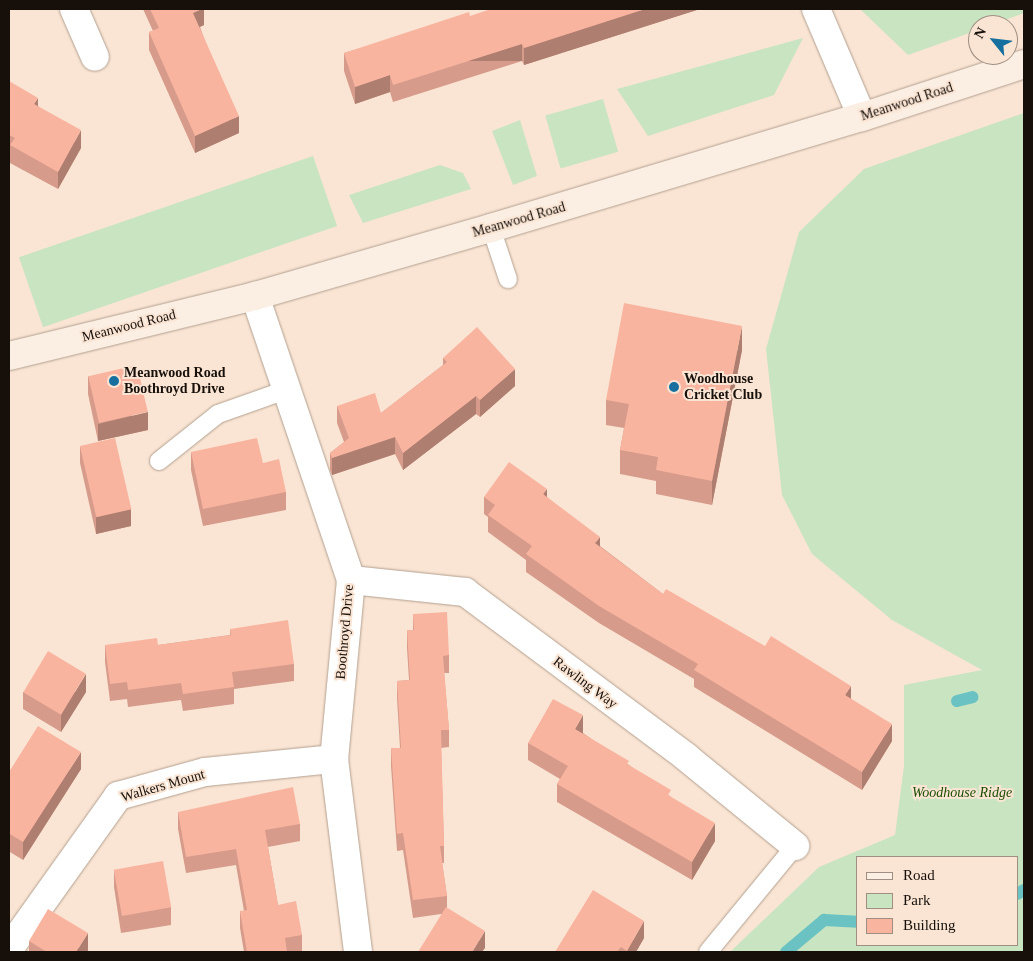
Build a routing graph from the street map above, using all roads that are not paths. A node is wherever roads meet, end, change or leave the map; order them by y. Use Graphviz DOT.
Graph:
graph roads {
  1 [pos="74,9"];
  2 [pos="816,9"];
  3 [pos="95,57"];
  4 [pos="1024,64"];
  5 [pos="862,117"];
  6 [pos="491,228"];
  7 [pos="508,279"];
  8 [pos="255,296"];
  9 [pos="9,356"];
  10 [pos="286,390"];
  11 [pos="159,461"];
  12 [pos="351,580"];
  13 [pos="334,759"];
  14 [pos="795,846"];
  15 [pos="9,949"];
  16 [pos="358,952"];
  17 [pos="708,952"];
  1 -- 3 [label="street"];
  2 -- 5 [label="street"];
  4 -- 5 [label="street, Meanwood Road"];
  5 -- 6 [label="street, Meanwood Road"];
  6 -- 7 [label="lane"];
  6 -- 8 [label="street, Meanwood Road"];
  8 -- 9 [label="street, Meanwood Road"];
  8 -- 10 [label="street, Boothroyd Drive"];
  10 -- 11 [label="lane"];
  10 -- 12 [label="street, Boothroyd Drive"];
  12 -- 13 [label="street, Boothroyd Drive"];
  12 -- 14 [label="street, Rawling Way"];
  13 -- 15 [label="street, Walkers Mount"];
  13 -- 16 [label="street, Boothroyd Drive"];
  14 -- 17 [label="lane"];
}
